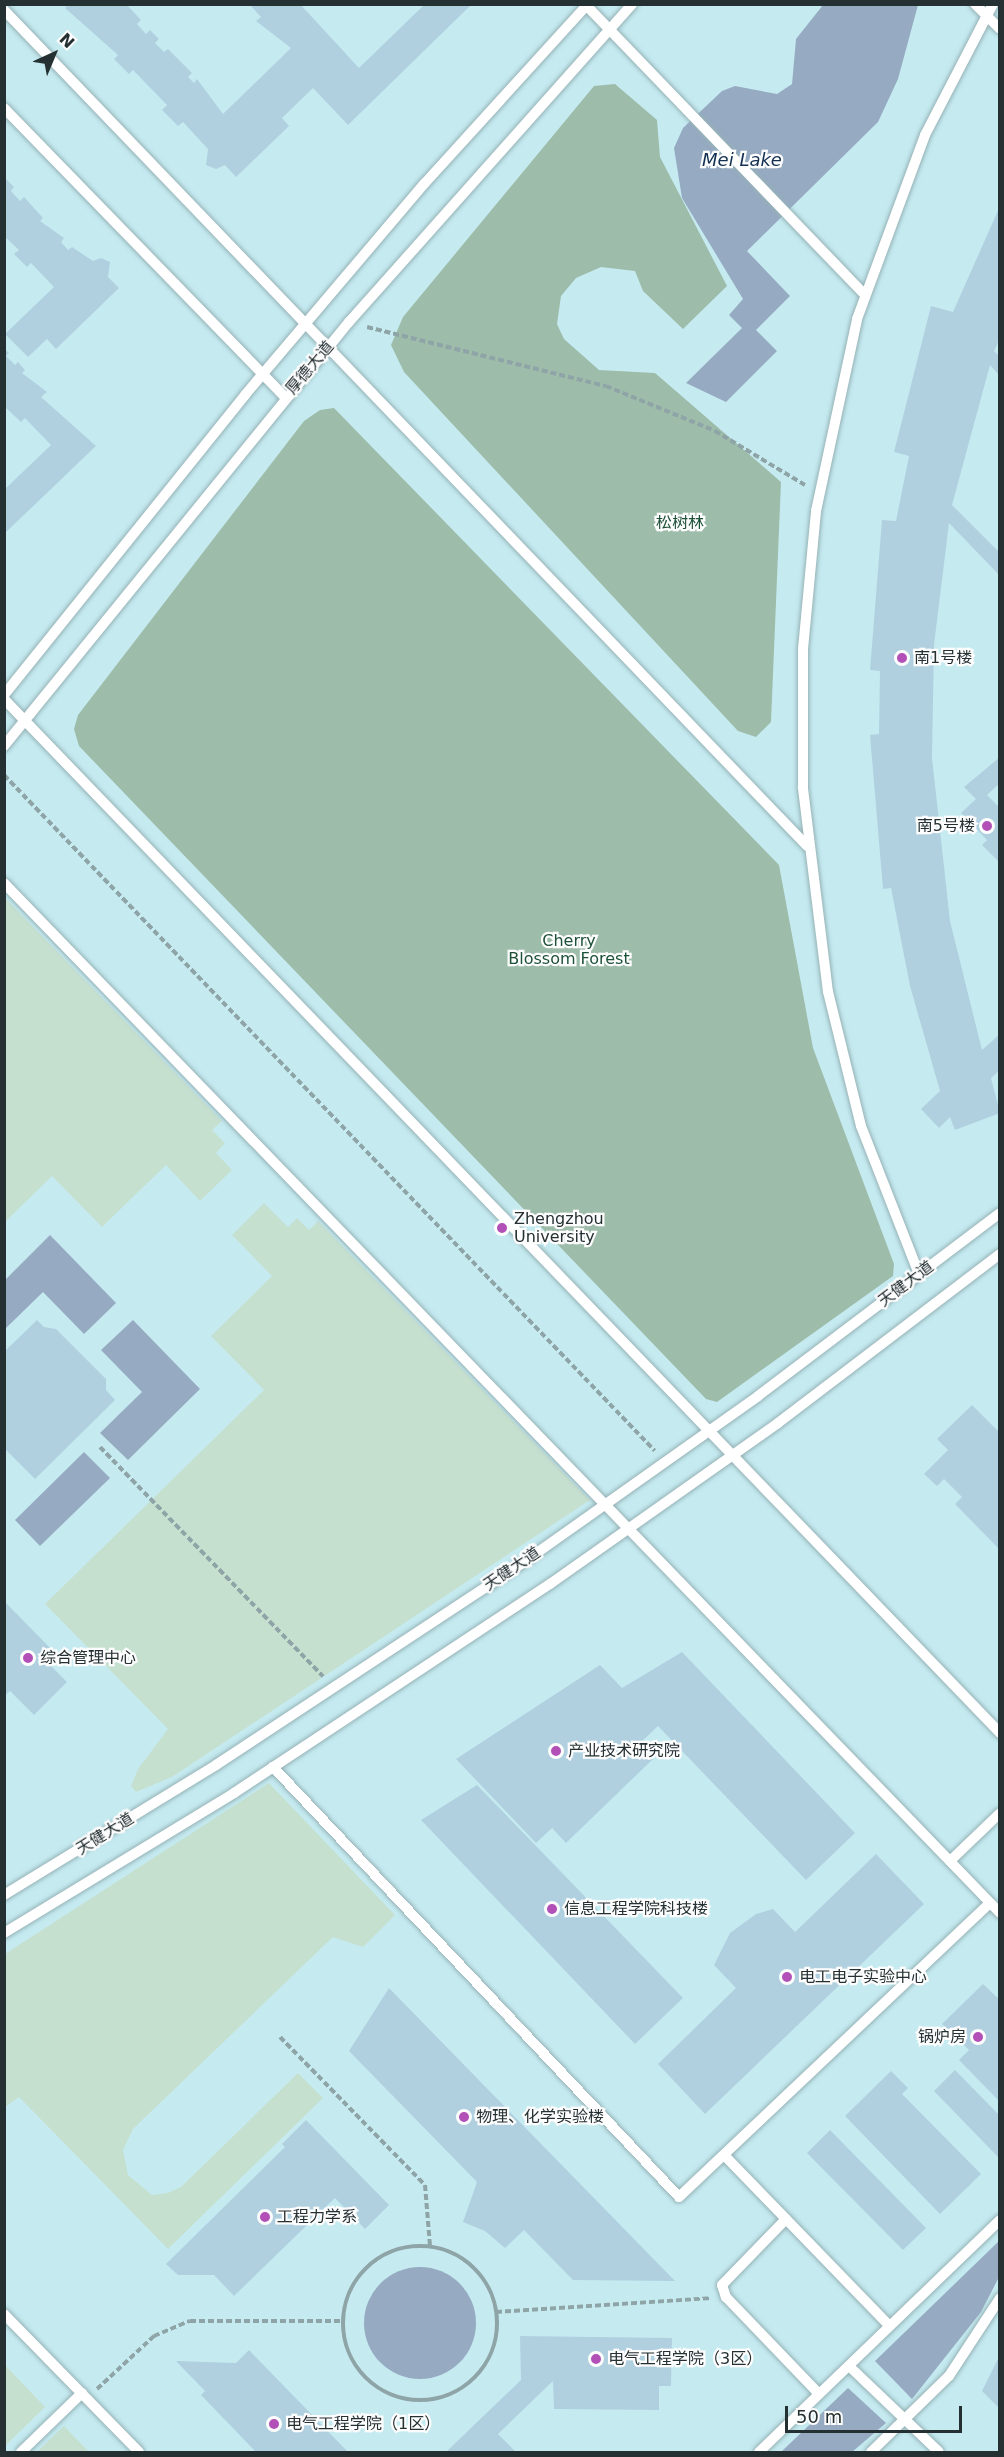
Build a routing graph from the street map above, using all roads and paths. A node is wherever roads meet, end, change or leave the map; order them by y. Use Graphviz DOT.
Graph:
graph roads {
  1 [pos="632,4"];
  2 [pos="975,4"];
  3 [pos="993,4"];
  4 [pos="586,5"];
  5 [pos="4,10"];
  6 [pos="986,15"];
  7 [pos="609,29"];
  8 [pos="999,29"];
  9 [pos="4,108"];
  10 [pos="865,295"];
  11 [pos="349,322"];
  12 [pos="306,323"];
  13 [pos="328,347"];
  14 [pos="263,374"];
  15 [pos="285,398"];
  16 [pos="819,494"];
  17 [pos="4,697"];
  18 [pos="25,720"];
  19 [pos="4,746"];
  20 [pos="4,775"];
  21 [pos="807,846"];
  22 [pos="4,883"];
  23 [pos="999,1213"];
  24 [pos="999,1254"];
  25 [pos="919,1274"];
  26 [pos="709,1431"];
  27 [pos="100,1447"];
  28 [pos="732,1455"];
  29 [pos="666,1461"];
  30 [pos="605,1504"];
  31 [pos="628,1528"];
  32 [pos="334,1688"];
  33 [pos="999,1733"];
  34 [pos="273,1767"];
  35 [pos="999,1813"];
  36 [pos="950,1861"];
  37 [pos="4,1895"];
  38 [pos="990,1903"];
  39 [pos="999,1913"];
  40 [pos="4,1933"];
  41 [pos="280,2037"];
  42 [pos="724,2155"];
  43 [pos="786,2219"];
  44 [pos="999,2220"];
  45 [pos="430,2247"];
  46 [pos="726,2297"];
  47 [pos="999,2298"];
  48 [pos="496,2312"];
  49 [pos="4,2314"];
  50 [pos="342,2321"];
  51 [pos="890,2326"];
  52 [pos="849,2366"];
  53 [pos="819,2394"];
  54 [pos="85,2396"];
  55 [pos="906,2421"];
  56 [pos="21,2452"];
  57 [pos="139,2452"];
  58 [pos="759,2452"];
  59 [pos="872,2452"];
  60 [pos="939,2452"];
  1 -- 7 [label="lane, 厚德大道"];
  2 -- 6 [label="lane"];
  3 -- 6 [label="lane"];
  4 -- 7 [label="lane"];
  4 -- 12 [label="lane, 厚德大道"];
  5 -- 12 [label="lane"];
  6 -- 8 [label="lane"];
  6 -- 10 [label="lane"];
  7 -- 10 [label="lane"];
  7 -- 11 [label="lane, 厚德大道"];
  9 -- 14 [label="lane"];
  10 -- 16 [label="lane"];
  11 -- 13 [label="lane, 厚德大道"];
  11 -- 16 [label="path"];
  12 -- 13 [label="lane"];
  12 -- 14 [label="lane, 厚德大道"];
  13 -- 15 [label="lane, 厚德大道"];
  13 -- 21 [label="lane"];
  14 -- 15 [label="lane"];
  14 -- 17 [label="lane, 厚德大道"];
  15 -- 18 [label="lane, 厚德大道"];
  16 -- 21 [label="lane"];
  17 -- 18 [label="lane"];
  18 -- 19 [label="lane, 厚德大道"];
  18 -- 26 [label="lane"];
  20 -- 29 [label="path"];
  21 -- 25 [label="lane"];
  22 -- 30 [label="lane"];
  23 -- 25 [label="lane, 天健大道"];
  24 -- 28 [label="lane, 天健大道"];
  25 -- 26 [label="lane, 天健大道"];
  26 -- 28 [label="lane"];
  26 -- 29 [label="lane, 天健大道"];
  27 -- 32 [label="path"];
  28 -- 31 [label="lane, 天健大道"];
  28 -- 33 [label="lane"];
  29 -- 30 [label="lane, 天健大道"];
  30 -- 31 [label="lane"];
  30 -- 32 [label="lane, 天健大道"];
  31 -- 34 [label="lane, 天健大道"];
  31 -- 36 [label="lane"];
  32 -- 37 [label="lane, 天健大道"];
  34 -- 40 [label="lane, 天健大道"];
  34 -- 42 [label="lane"];
  35 -- 36 [label="lane"];
  36 -- 38 [label="lane"];
  38 -- 39 [label="lane"];
  38 -- 42 [label="lane"];
  41 -- 45 [label="path"];
  42 -- 43 [label="lane"];
  43 -- 46 [label="lane"];
  43 -- 51 [label="lane"];
  44 -- 51 [label="lane"];
  45 -- 48 [label="path"];
  45 -- 50 [label="path"];
  46 -- 48 [label="path"];
  46 -- 53 [label="lane"];
  47 -- 55 [label="lane"];
  48 -- 50 [label="path"];
  49 -- 54 [label="lane"];
  50 -- 54 [label="path"];
  51 -- 52 [label="lane"];
  52 -- 53 [label="lane"];
  52 -- 55 [label="lane"];
  53 -- 58 [label="lane"];
  54 -- 56 [label="lane"];
  54 -- 57 [label="lane"];
  55 -- 59 [label="lane"];
  55 -- 60 [label="lane"];
}
